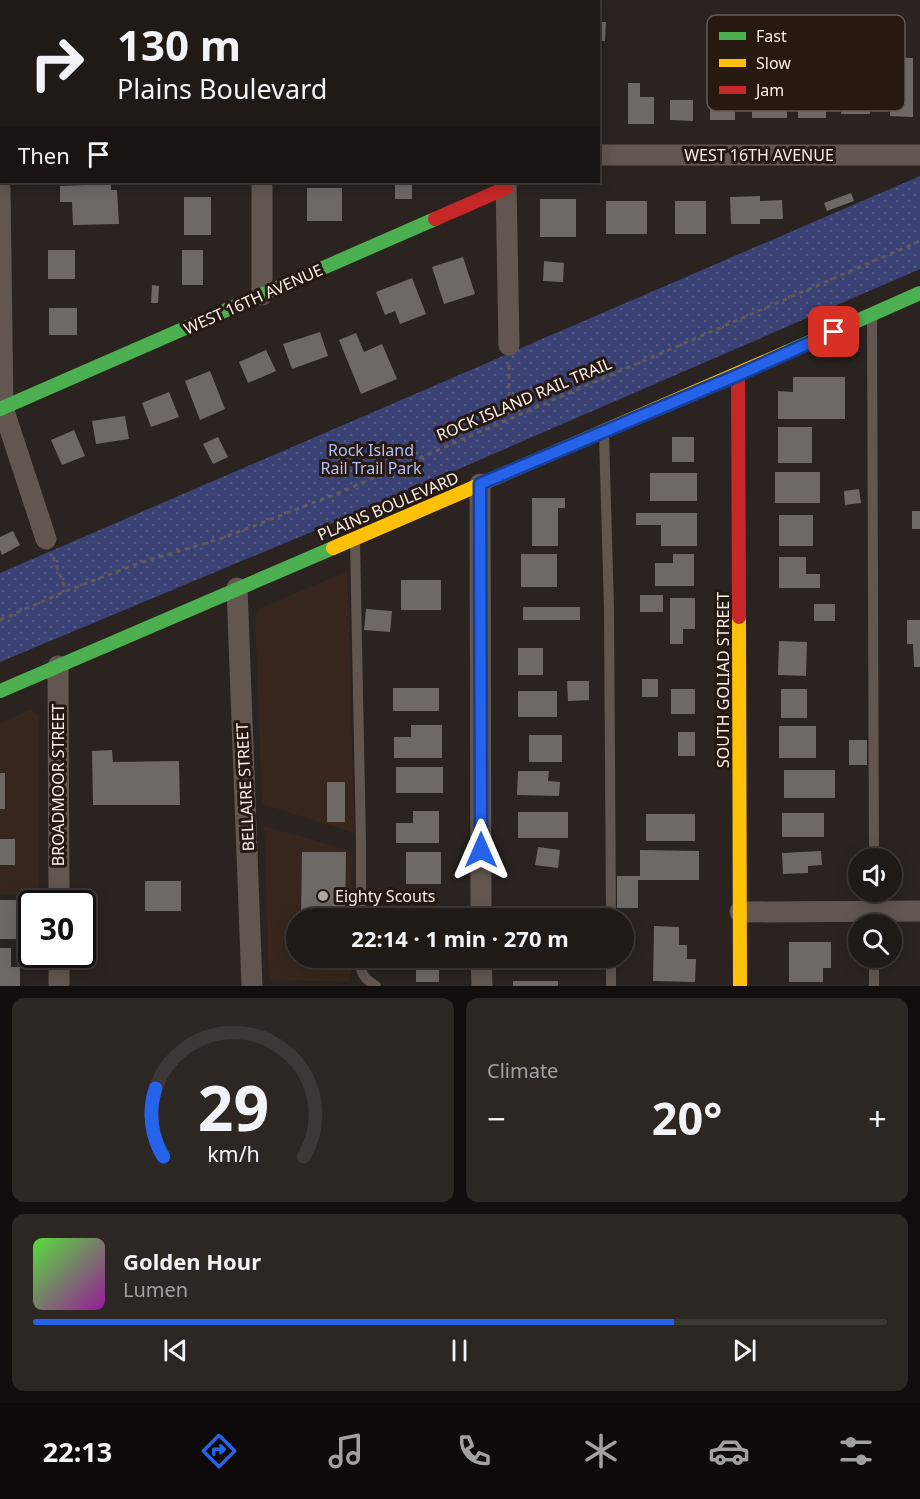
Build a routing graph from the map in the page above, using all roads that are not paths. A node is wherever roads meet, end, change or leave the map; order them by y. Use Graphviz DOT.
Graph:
graph roads {
  1 [pos="600,155"];
  2 [pos="920,155"];
  3 [pos="262,183"];
  4 [pos="506,185"];
  5 [pos="0,188"];
  6 [pos="920,294"];
  7 [pos="262,295"];
  8 [pos="872,315"];
  9 [pos="508,345"];
  10 [pos="738,375"];
  11 [pos="2,408"];
  12 [pos="604,430"];
  13 [pos="480,484"];
  14 [pos="355,538"];
  15 [pos="46,539"];
  16 [pos="237,588"];
  17 [pos="58,666"];
  18 [pos="0,692"];
  19 [pos="874,848"];
  20 [pos="58,890"];
  21 [pos="361,908"];
  22 [pos="481,908"];
  23 [pos="611,908"];
  24 [pos="874,909"];
  25 [pos="920,911"];
  26 [pos="740,912"];
  27 [pos="59,968"];
  28 [pos="360,968"];
  29 [pos="482,968"];
  30 [pos="611,968"];
  31 [pos="874,968"];
  32 [pos="59,986"];
  33 [pos="252,986"];
  34 [pos="376,986"];
  35 [pos="482,986"];
  36 [pos="611,986"];
  37 [pos="740,986"];
  38 [pos="874,986"];
  1 -- 2 [label="street, WEST 16TH AVENUE"];
  3 -- 7 [label="street"];
  4 -- 7 [label="street, WEST 16TH AVENUE"];
  4 -- 9 [label="street"];
  5 -- 11 [label="street"];
  6 -- 8 [label="street, PLAINS BOULEVARD"];
  7 -- 11 [label="street, WEST 16TH AVENUE"];
  8 -- 10 [label="street, PLAINS BOULEVARD"];
  8 -- 19 [label="lane"];
  10 -- 12 [label="street, PLAINS BOULEVARD"];
  10 -- 26 [label="street, SOUTH GOLIAD STREET"];
  11 -- 15 [label="street"];
  12 -- 13 [label="street, PLAINS BOULEVARD"];
  12 -- 23 [label="lane"];
  13 -- 14 [label="street, PLAINS BOULEVARD"];
  13 -- 22 [label="street"];
  14 -- 16 [label="street, PLAINS BOULEVARD"];
  14 -- 21 [label="lane"];
  16 -- 17 [label="street, PLAINS BOULEVARD"];
  16 -- 33 [label="street, BELLAIRE STREET"];
  17 -- 18 [label="street, PLAINS BOULEVARD"];
  17 -- 20 [label="street, BROADMOOR STREET"];
  24 -- 25 [label="street"];
  24 -- 26 [label="street"];
  26 -- 37 [label="street, SOUTH GOLIAD STREET"];
  27 -- 32 [label="street"];
  28 -- 34 [label="lane"];
  29 -- 35 [label="street"];
  30 -- 36 [label="lane"];
  31 -- 38 [label="lane"];
}
